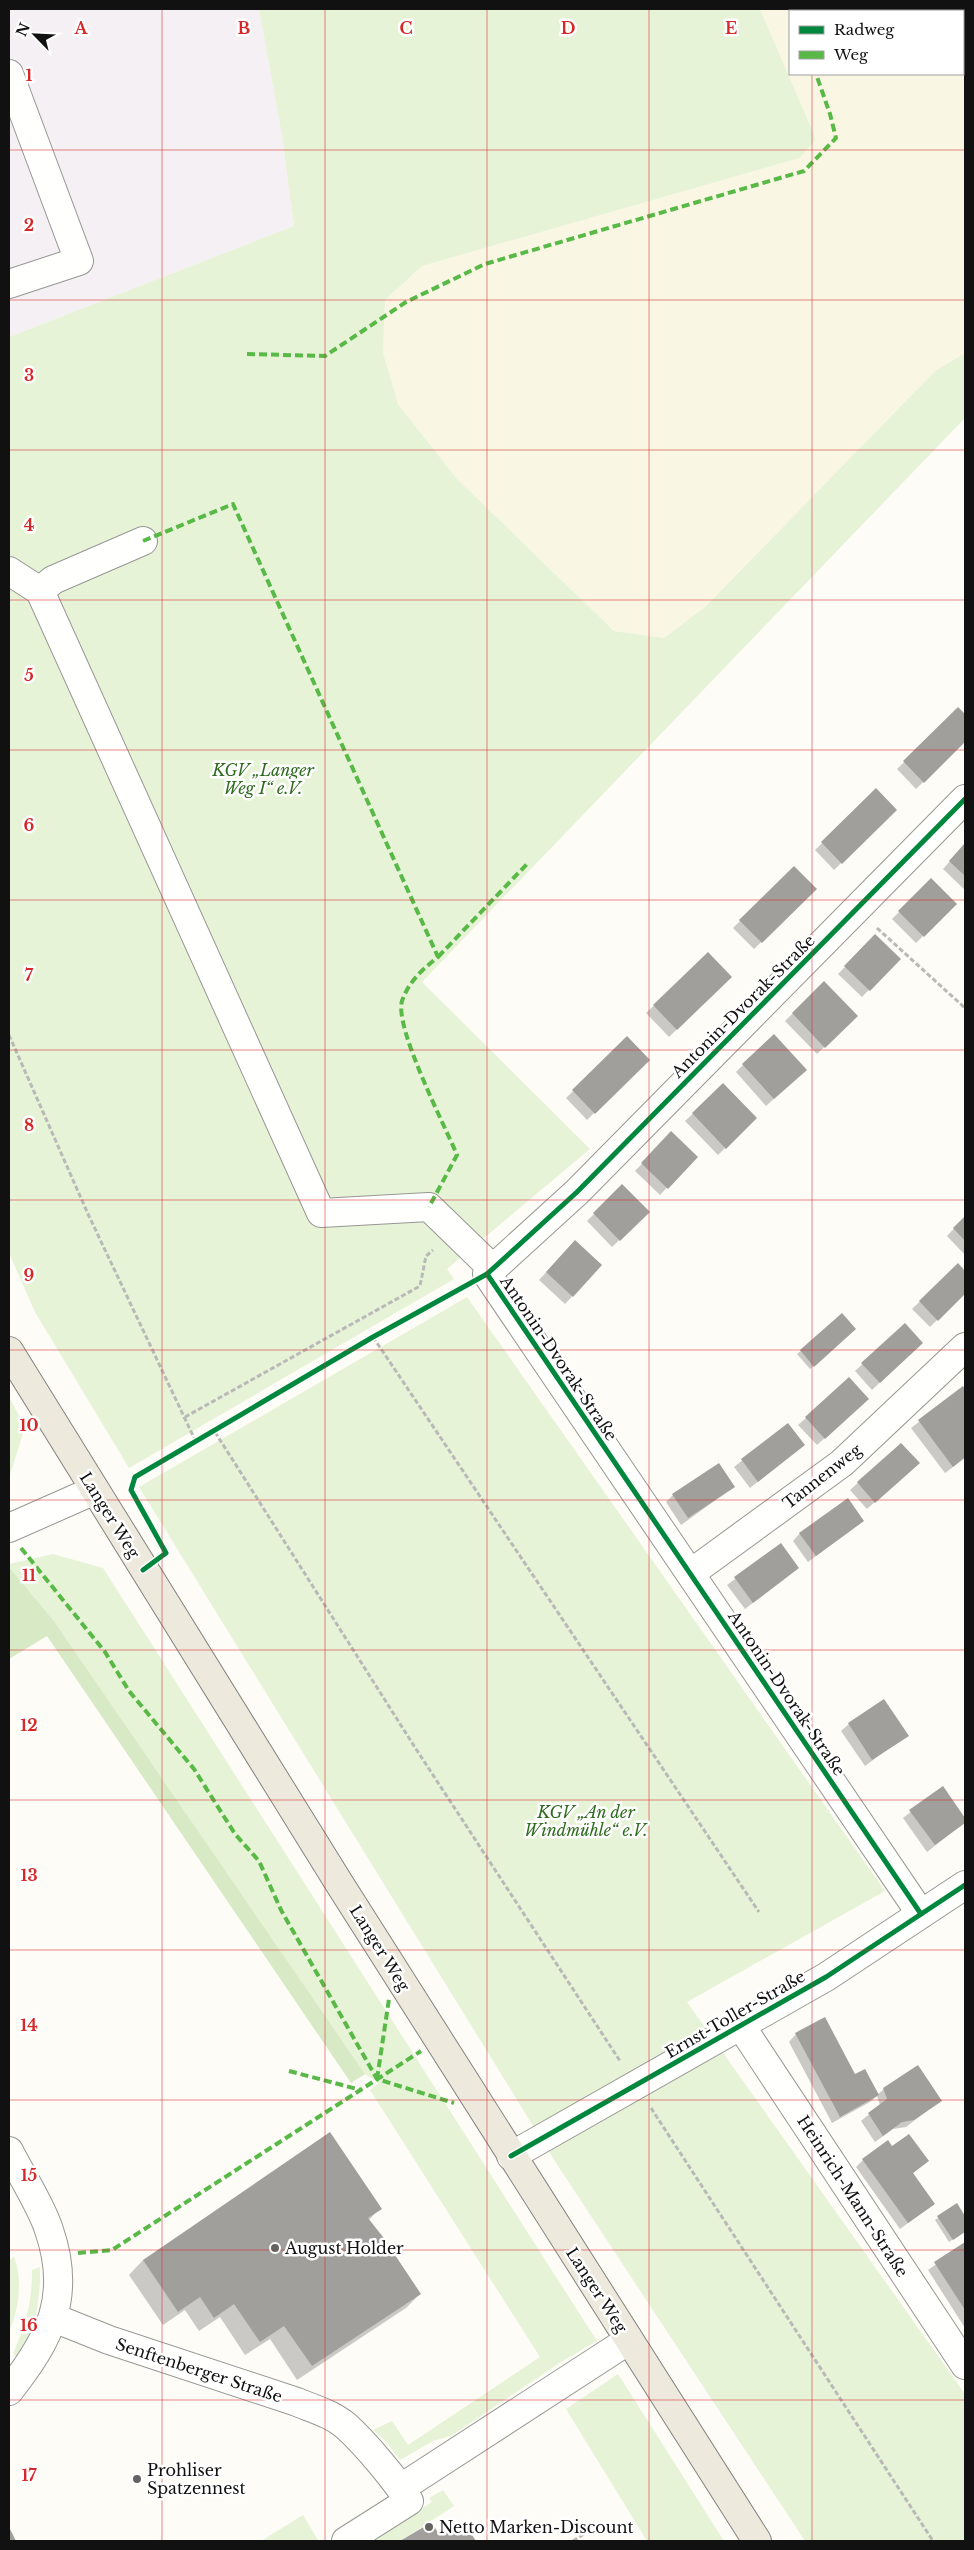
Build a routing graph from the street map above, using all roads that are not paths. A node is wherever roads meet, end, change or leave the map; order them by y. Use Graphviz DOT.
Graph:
graph roads {
  1 [pos="9,74"];
  2 [pos="9,284"];
  3 [pos="143,541"];
  4 [pos="9,571"];
  5 [pos="40,591"];
  6 [pos="965,799"];
  7 [pos="493,1269"];
  8 [pos="965,1347"];
  9 [pos="9,1351"];
  10 [pos="94,1490"];
  11 [pos="9,1528"];
  12 [pos="691,1573"];
  13 [pos="965,1885"];
  14 [pos="921,1914"];
  15 [pos="741,2026"];
  16 [pos="9,2151"];
  17 [pos="511,2156"];
  18 [pos="54,2318"];
  19 [pos="629,2340"];
  20 [pos="965,2365"];
  21 [pos="9,2391"];
  22 [pos="401,2488"];
  23 [pos="350,2539"];
  24 [pos="757,2541"];
  1 -- 2 [label="street"];
  3 -- 5 [label="street"];
  4 -- 5 [label="street"];
  5 -- 7 [label="street"];
  6 -- 7 [label="street, Antonin-Dvorak-Straße"];
  7 -- 12 [label="street, Antonin-Dvorak-Straße"];
  8 -- 12 [label="street, Tannenweg"];
  9 -- 10 [label="main road, Langer Weg"];
  10 -- 11 [label="street"];
  10 -- 17 [label="main road, Langer Weg"];
  12 -- 14 [label="street, Antonin-Dvorak-Straße"];
  13 -- 14 [label="street, Ernst-Toller-Straße"];
  14 -- 15 [label="street, Ernst-Toller-Straße"];
  15 -- 17 [label="street, Ernst-Toller-Straße"];
  15 -- 20 [label="street, Heinrich-Mann-Straße"];
  16 -- 18 [label="street"];
  17 -- 19 [label="main road, Langer Weg"];
  18 -- 21 [label="street"];
  18 -- 22 [label="street, Senftenberger Straße"];
  19 -- 22 [label="street"];
  19 -- 24 [label="main road, Langer Weg"];
  22 -- 23 [label="street"];
}
